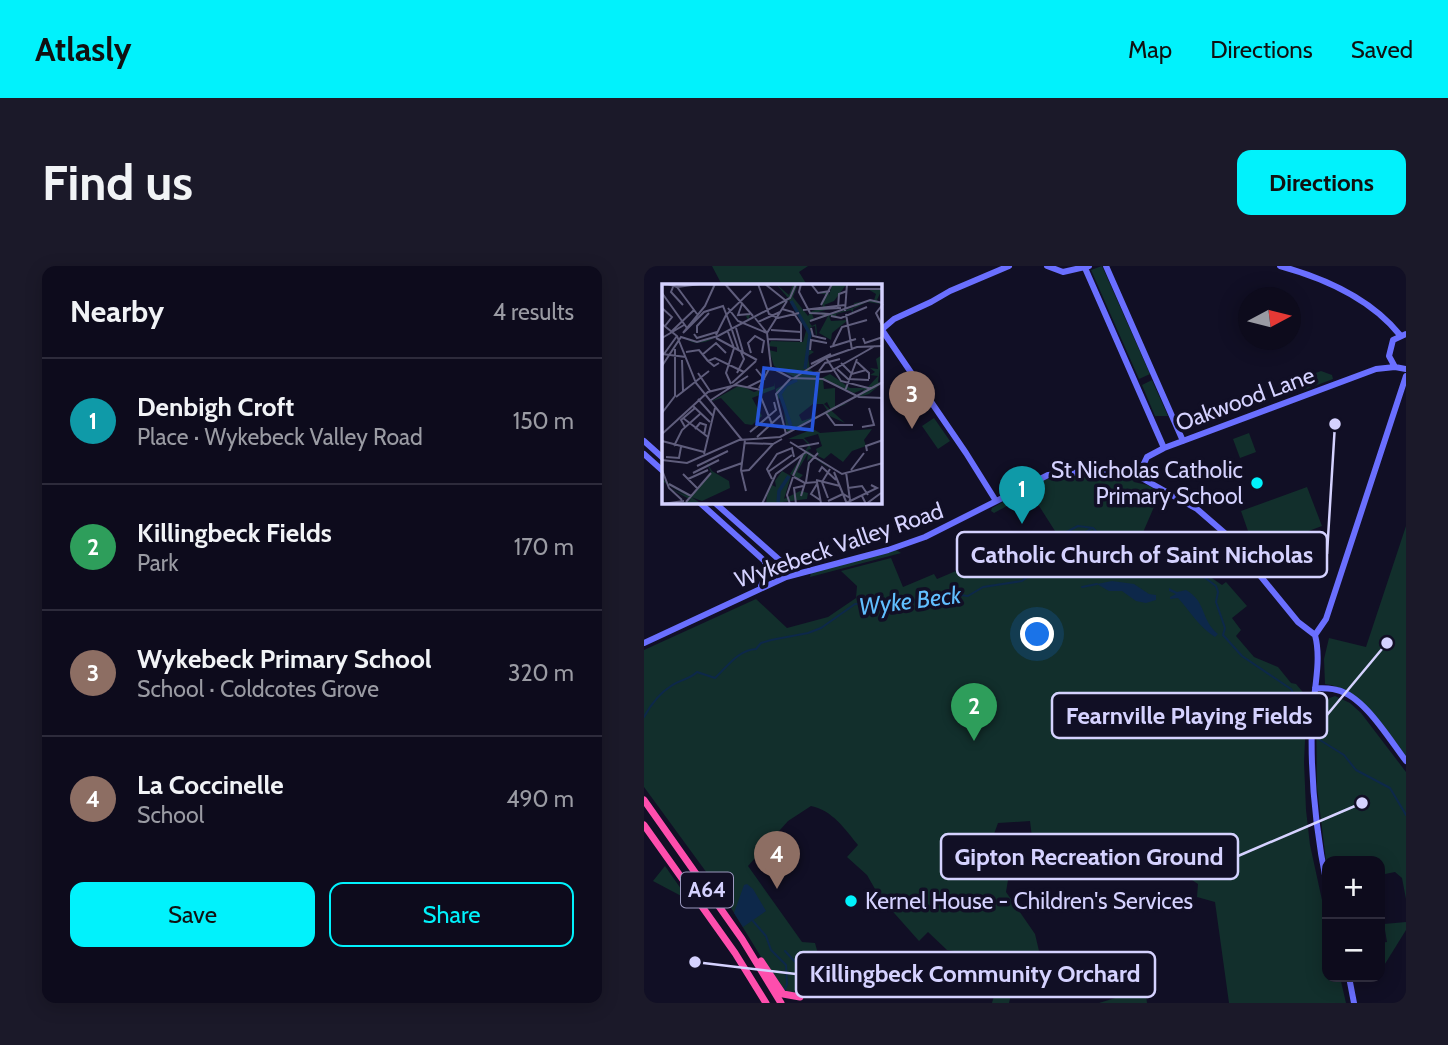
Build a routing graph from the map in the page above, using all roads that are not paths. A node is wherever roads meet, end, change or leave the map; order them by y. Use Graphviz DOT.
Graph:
graph roads {
  1 [pos="1009,266"];
  2 [pos="1047,266"];
  3 [pos="1106,266"];
  4 [pos="1280,266"];
  5 [pos="1087,267"];
  6 [pos="882,329"];
  7 [pos="882,331"];
  8 [pos="1403,335"];
  9 [pos="1388,356"];
  10 [pos="1400,368"];
  11 [pos="1376,369"];
  12 [pos="1405,379"];
  13 [pos="644,441"];
  14 [pos="1183,441"];
  15 [pos="1164,448"];
  16 [pos="644,454"];
  17 [pos="662,457"];
  18 [pos="662,469"];
  19 [pos="1138,476"];
  20 [pos="996,501"];
  21 [pos="701,504"];
  22 [pos="715,504"];
  23 [pos="764,561"];
  24 [pos="798,573"];
  25 [pos="786,577"];
  26 [pos="760,588"];
  27 [pos="1314,635"];
  28 [pos="644,643"];
  29 [pos="1315,688"];
  30 [pos="1406,761"];
  31 [pos="644,800"];
  32 [pos="644,825"];
  33 [pos="1322,856"];
  34 [pos="738,934"];
  35 [pos="1350,982"];
  36 [pos="774,991"];
  37 [pos="801,998"];
  38 [pos="766,1003"];
  39 [pos="775,1003"];
  40 [pos="781,1003"];
  41 [pos="1354,1003"];
  1 -- 6 [label="street"];
  2 -- 5 [label="street"];
  3 -- 14 [label="street"];
  4 -- 8 [label="street"];
  5 -- 15 [label="street"];
  7 -- 20 [label="street"];
  8 -- 9 [label="street, Oakwood Lane"];
  9 -- 10 [label="street"];
  9 -- 11 [label="street, Oakwood Lane"];
  10 -- 11 [label="street, Oakwood Lane"];
  10 -- 12 [label="street"];
  11 -- 14 [label="street, Oakwood Lane"];
  12 -- 27 [label="street"];
  13 -- 17 [label="street"];
  14 -- 15 [label="street, Oakwood Lane"];
  15 -- 19 [label="street, Oakwood Lane"];
  16 -- 18 [label="street"];
  19 -- 20 [label="street, Wykebeck Valley Road"];
  19 -- 27 [label="street, Wykebeck Valley Road"];
  20 -- 24 [label="street, Wykebeck Valley Road"];
  21 -- 23 [label="street"];
  22 -- 24 [label="street"];
  23 -- 25 [label="street"];
  23 -- 26 [label="street"];
  24 -- 25 [label="street, Wykebeck Valley Road"];
  25 -- 26 [label="street, Wykebeck Valley Road"];
  26 -- 28 [label="street, Wykebeck Valley Road"];
  27 -- 29 [label="street"];
  29 -- 30 [label="street"];
  29 -- 33 [label="street"];
  31 -- 34 [label="highway, A64"];
  32 -- 38 [label="highway, A64"];
  34 -- 36 [label="highway, A64"];
  34 -- 37 [label="highway"];
  35 -- 41 [label="street"];
  36 -- 39 [label="highway"];
  36 -- 40 [label="highway, A64"];
}
